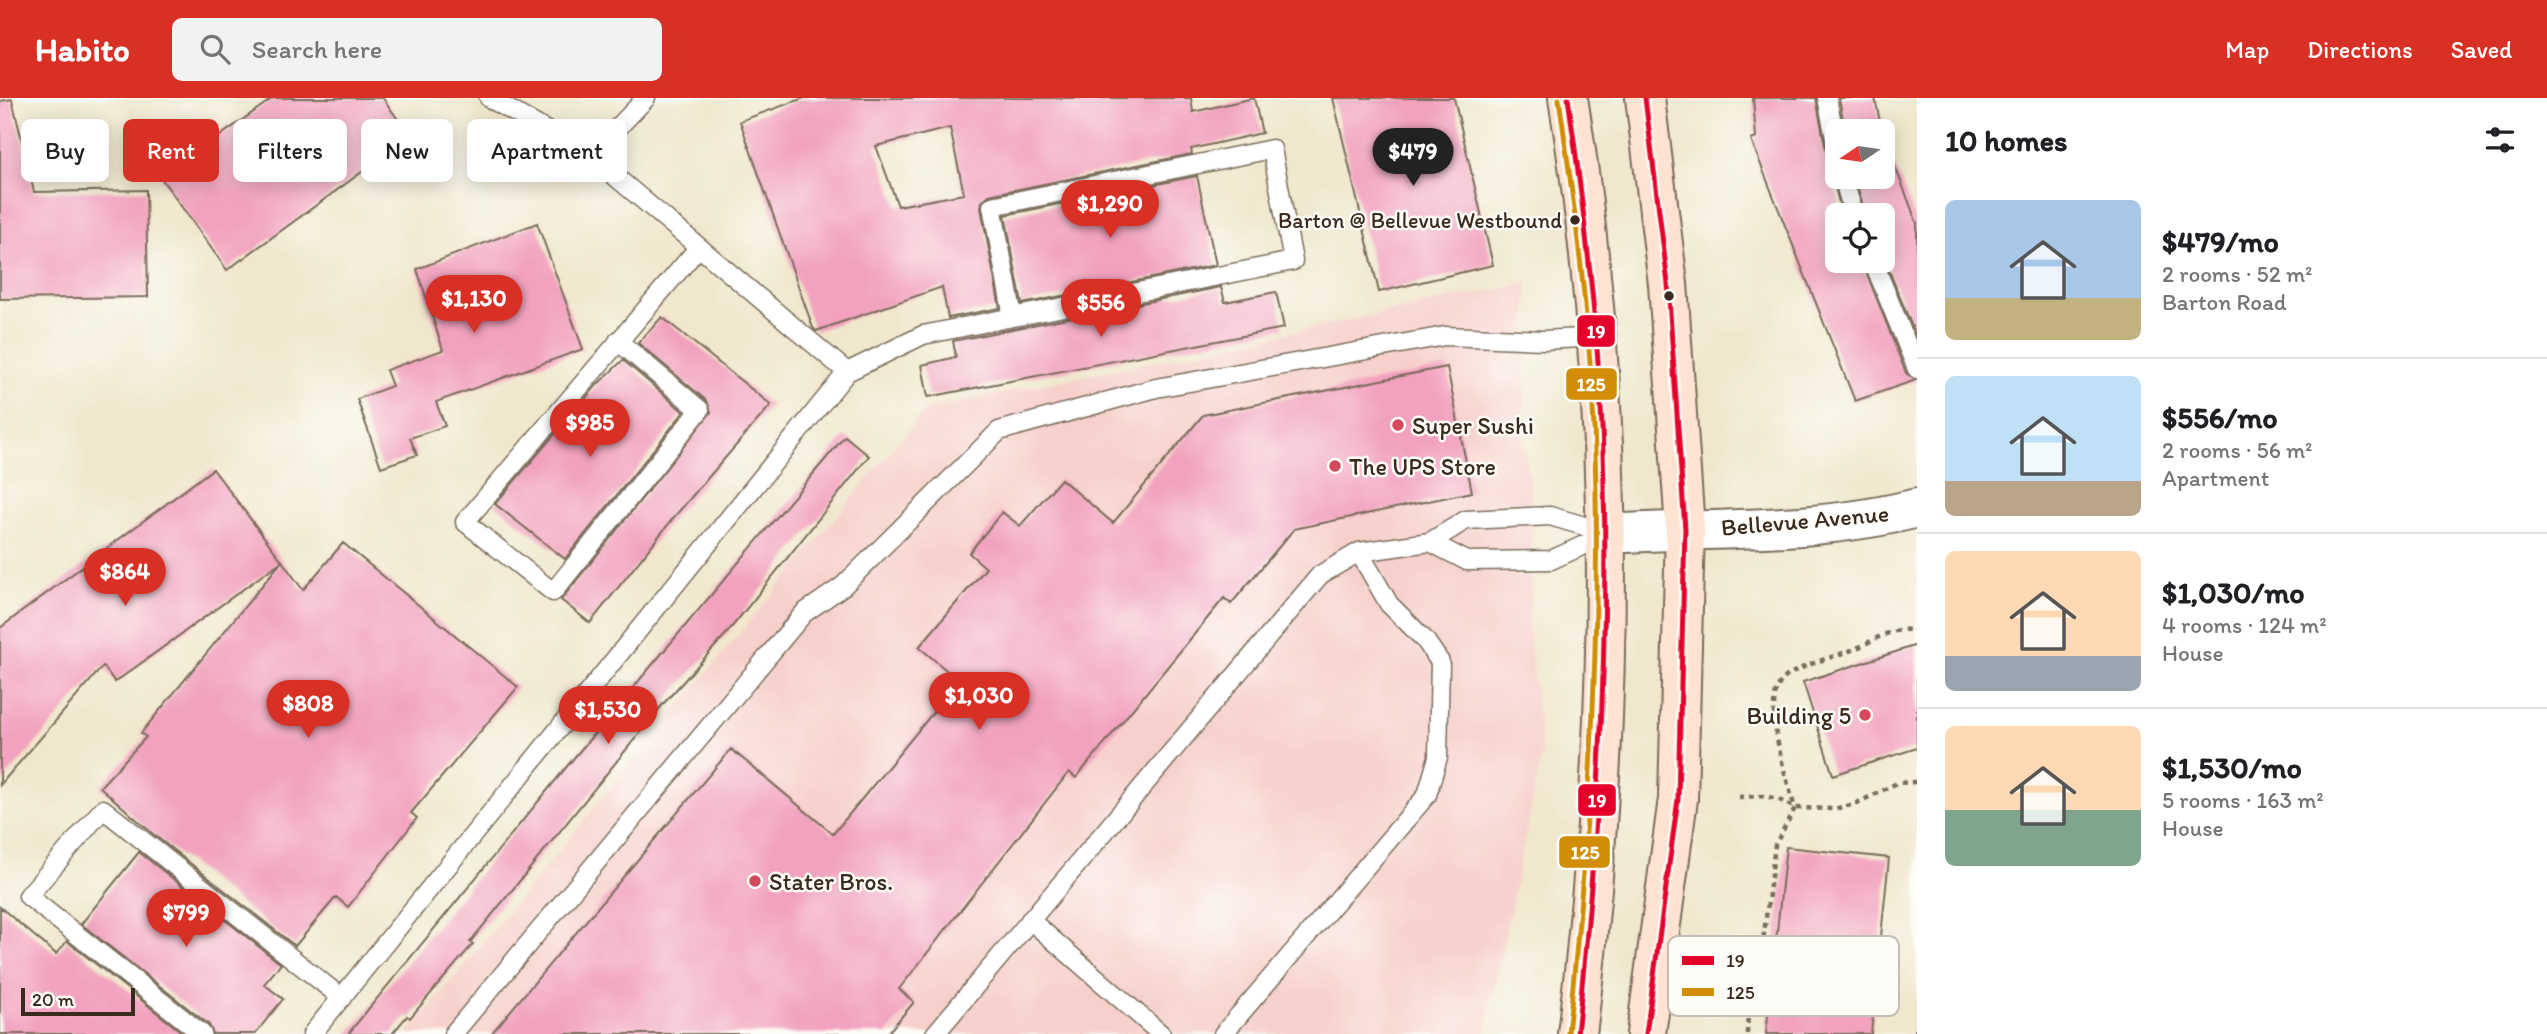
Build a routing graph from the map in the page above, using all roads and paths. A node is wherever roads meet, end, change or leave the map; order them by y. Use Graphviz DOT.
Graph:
graph roads {
  1 [pos="489,98"];
  2 [pos="646,98"];
  3 [pos="1568,98"];
  4 [pos="1645,98"];
  5 [pos="1827,98"];
  6 [pos="526,119"];
  7 [pos="626,119"];
  8 [pos="1831,119"];
  9 [pos="622,182"];
  10 [pos="699,247"];
  11 [pos="1878,273"];
  12 [pos="1013,317"];
  13 [pos="1599,337"];
  14 [pos="618,341"];
  15 [pos="1917,369"];
  16 [pos="847,372"];
  17 [pos="1917,508"];
  18 [pos="1685,529"];
  19 [pos="1608,534"];
  20 [pos="1430,541"];
  21 [pos="1359,552"];
  22 [pos="1917,631"];
  23 [pos="1917,782"];
  24 [pos="1740,797"];
  25 [pos="1795,808"];
  26 [pos="1030,920"];
  27 [pos="1763,936"];
  28 [pos="342,998"];
  29 [pos="1748,1016"];
  30 [pos="1917,1026"];
  31 [pos="202,1034"];
  32 [pos="312,1034"];
  33 [pos="453,1034"];
  34 [pos="935,1034"];
  35 [pos="1161,1034"];
  36 [pos="1223,1034"];
  37 [pos="1577,1034"];
  38 [pos="1646,1034"];
  39 [pos="1747,1034"];
  40 [pos="1916,1034"];
  1 -- 6 [label="lane"];
  2 -- 7 [label="lane"];
  3 -- 13 [label="main road"];
  4 -- 18 [label="main road"];
  5 -- 8 [label="lane"];
  9 -- 10 [label="lane"];
  10 -- 14 [label="lane"];
  10 -- 16 [label="lane"];
  11 -- 15 [label="lane"];
  12 -- 12 [label="lane"];
  12 -- 16 [label="lane"];
  13 -- 19 [label="main road"];
  13 -- 33 [label="lane"];
  14 -- 14 [label="lane"];
  16 -- 28 [label="lane"];
  17 -- 18 [label="street, Bellevue Avenue"];
  18 -- 19 [label="street, Bellevue Avenue"];
  18 -- 38 [label="main road"];
  19 -- 20 [label="lane"];
  19 -- 20 [label="lane"];
  19 -- 37 [label="main road"];
  20 -- 21 [label="lane"];
  21 -- 26 [label="lane"];
  21 -- 36 [label="lane"];
  22 -- 25 [label="path"];
  23 -- 25 [label="path"];
  24 -- 25 [label="path"];
  25 -- 27 [label="path"];
  26 -- 34 [label="lane"];
  26 -- 35 [label="lane"];
  28 -- 31 [label="lane"];
  28 -- 32 [label="lane"];
  29 -- 39 [label="path"];
  30 -- 40 [label="path"];
}
